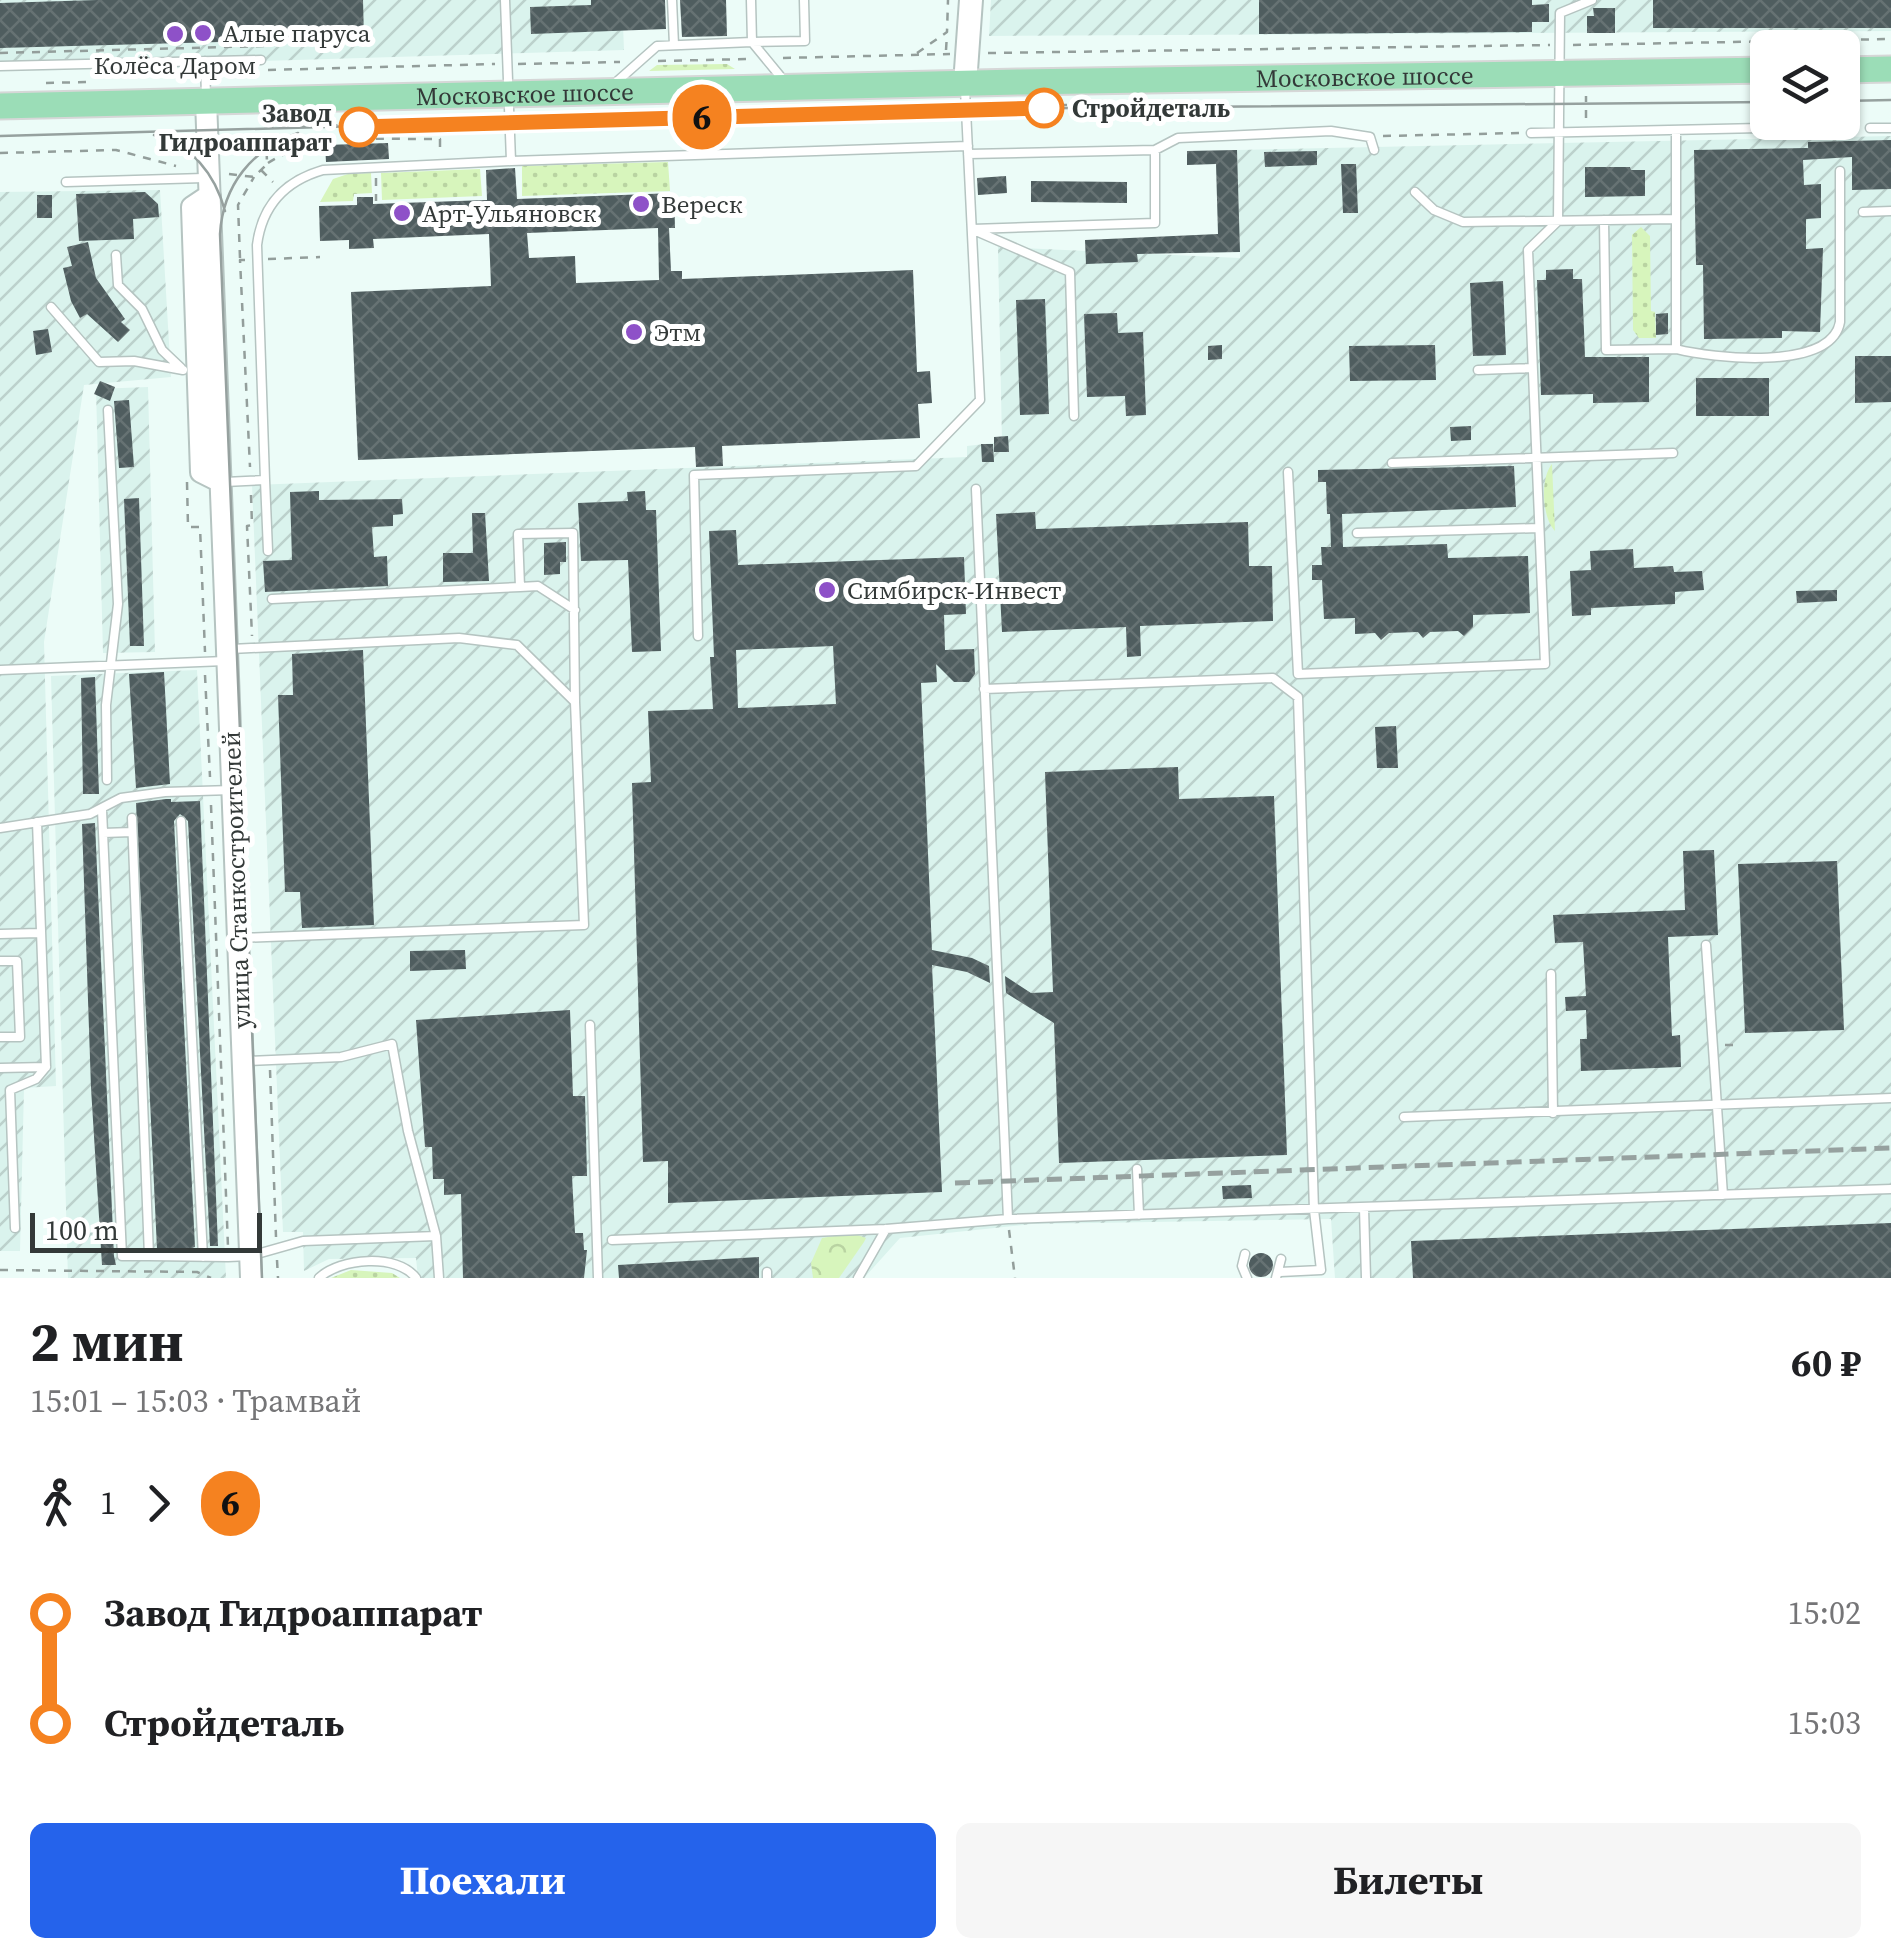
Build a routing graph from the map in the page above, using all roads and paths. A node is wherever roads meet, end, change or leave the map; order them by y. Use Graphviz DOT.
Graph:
graph roads {
  1 [pos="506,0"];
  2 [pos="672,0"];
  3 [pos="751,0"];
  4 [pos="804,0"];
  5 [pos="948,0"];
  6 [pos="971,0"];
  7 [pos="1592,0"];
  8 [pos="947,32"];
  9 [pos="1891,39"];
  10 [pos="752,42"];
  11 [pos="674,45"];
  12 [pos="1559,45"];
  13 [pos="956,53"];
  14 [pos="916,54"];
  15 [pos="766,58"];
  16 [pos="205,61"];
  17 [pos="640,61"];
  18 [pos="507,64"];
  19 [pos="263,65"];
  20 [pos="0,66"];
  21 [pos="1891,69"];
  22 [pos="1750,70"];
  23 [pos="1860,70"];
  24 [pos="1558,73"];
  25 [pos="86,82"];
  26 [pos="46,83"];
  27 [pos="965,84"];
  28 [pos="792,89"];
  29 [pos="603,93"];
  30 [pos="508,95"];
  31 [pos="206,102"];
  32 [pos="0,106"];
  33 [pos="384,124"];
  34 [pos="1750,128"];
  35 [pos="1860,128"];
  36 [pos="1870,128"];
  37 [pos="1891,128"];
  38 [pos="1676,130"];
  39 [pos="1557,132"];
  40 [pos="1532,133"];
  41 [pos="1389,136"];
  42 [pos="440,150"];
  43 [pos="968,150"];
  44 [pos="1155,150"];
  45 [pos="1374,150"];
  46 [pos="0,153"];
  47 [pos="511,161"];
  48 [pos="267,164"];
  49 [pos="174,166"];
  50 [pos="376,167"];
  51 [pos="260,170"];
  52 [pos="1840,171"];
  53 [pos="254,176"];
  54 [pos="175,179"];
  55 [pos="66,182"];
  56 [pos="210,182"];
  57 [pos="282,191"];
  58 [pos="1415,192"];
  59 [pos="376,201"];
  60 [pos="1891,211"];
  61 [pos="1863,212"];
  62 [pos="1676,218"];
  63 [pos="1604,220"];
  64 [pos="1558,221"];
  65 [pos="972,229"];
  66 [pos="116,255"];
  67 [pos="240,260"];
  68 [pos="52,307"];
  69 [pos="1676,349"];
  70 [pos="1532,368"];
  71 [pos="190,370"];
  72 [pos="1478,370"];
  73 [pos="108,410"];
  74 [pos="1074,416"];
  75 [pos="1673,453"];
  76 [pos="1536,458"];
  77 [pos="1392,463"];
  78 [pos="186,468"];
  79 [pos="1288,472"];
  80 [pos="265,480"];
  81 [pos="220,482"];
  82 [pos="976,489"];
  83 [pos="1539,528"];
  84 [pos="1357,533"];
  85 [pos="268,551"];
  86 [pos="520,587"];
  87 [pos="272,599"];
  88 [pos="575,610"];
  89 [pos="698,636"];
  90 [pos="227,655"];
  91 [pos="205,662"];
  92 [pos="111,665"];
  93 [pos="0,670"];
  94 [pos="984,689"];
  95 [pos="575,702"];
  96 [pos="107,780"];
  97 [pos="221,790"];
  98 [pos="102,810"];
  99 [pos="132,818"];
  100 [pos="38,822"];
  101 [pos="180,822"];
  102 [pos="0,828"];
  103 [pos="132,832"];
  104 [pos="103,833"];
  105 [pos="39,933"];
  106 [pos="0,934"];
  107 [pos="238,938"];
  108 [pos="1706,944"];
  109 [pos="0,961"];
  110 [pos="1551,974"];
  111 [pos="590,1024"];
  112 [pos="0,1038"];
  113 [pos="242,1060"];
  114 [pos="270,1062"];
  115 [pos="46,1067"];
  116 [pos="0,1068"];
  117 [pos="1891,1098"];
  118 [pos="1716,1106"];
  119 [pos="1553,1113"];
  120 [pos="1404,1116"];
  121 [pos="1138,1169"];
  122 [pos="1891,1188"];
  123 [pos="1724,1195"];
  124 [pos="1364,1208"];
  125 [pos="1314,1210"];
  126 [pos="1138,1215"];
  127 [pos="1008,1220"];
  128 [pos="14,1228"];
  129 [pos="886,1229"];
  130 [pos="436,1236"];
  131 [pos="612,1240"];
  132 [pos="277,1248"];
  133 [pos="1245,1254"];
  134 [pos="148,1256"];
  135 [pos="239,1256"];
  136 [pos="203,1257"];
  137 [pos="1281,1258"];
  138 [pos="0,1270"];
  139 [pos="1322,1274"];
  140 [pos="1278,1275"];
  141 [pos="212,1278"];
  142 [pos="250,1278"];
  143 [pos="278,1278"];
  144 [pos="319,1278"];
  145 [pos="416,1278"];
  146 [pos="439,1278"];
  147 [pos="598,1278"];
  148 [pos="858,1278"];
  149 [pos="1015,1278"];
  150 [pos="1248,1278"];
  151 [pos="1366,1278"];
  1 -- 18 [label="lane"];
  2 -- 11 [label="lane"];
  3 -- 10 [label="lane"];
  4 -- 10 [label="lane"];
  5 -- 8 [label="path"];
  6 -- 13 [label="main road"];
  7 -- 12 [label="lane"];
  8 -- 13 [label="path"];
  8 -- 14 [label="path"];
  9 -- 12 [label="path"];
  10 -- 11 [label="lane"];
  10 -- 15 [label="lane"];
  11 -- 17 [label="lane"];
  12 -- 13 [label="path"];
  12 -- 24 [label="lane"];
  13 -- 14 [label="path"];
  13 -- 27 [label="main road"];
  14 -- 15 [label="path"];
  15 -- 17 [label="path"];
  15 -- 28 [label="lane"];
  16 -- 19 [label="lane"];
  16 -- 20 [label="lane"];
  16 -- 31 [label="lane"];
  17 -- 18 [label="path"];
  17 -- 29 [label="lane"];
  18 -- 19 [label="path"];
  18 -- 30 [label="lane"];
  21 -- 23 [label="main road"];
  22 -- 24 [label="main road, Московское шоссе"];
  24 -- 27 [label="main road, Московское шоссе"];
  24 -- 39 [label="lane"];
  25 -- 26 [label="path"];
  27 -- 28 [label="main road, Московское шоссе"];
  27 -- 43 [label="lane"];
  28 -- 29 [label="main road, Московское шоссе"];
  29 -- 30 [label="main road, Московское шоссе"];
  30 -- 31 [label="main road, Московское шоссе"];
  30 -- 47 [label="lane"];
  31 -- 32 [label="main road, Московское шоссе"];
  31 -- 56 [label="street, улица Станкостроителей"];
  33 -- 48 [label="path"];
  34 -- 38 [label="lane"];
  35 -- 36 [label="path"];
  36 -- 37 [label="lane"];
  38 -- 39 [label="lane"];
  38 -- 62 [label="lane"];
  39 -- 40 [label="lane"];
  39 -- 64 [label="lane"];
  40 -- 41 [label="path"];
  42 -- 48 [label="path"];
  43 -- 44 [label="lane"];
  43 -- 47 [label="lane"];
  43 -- 65 [label="lane"];
  44 -- 45 [label="lane"];
  44 -- 65 [label="lane"];
  46 -- 49 [label="path"];
  47 -- 50 [label="lane"];
  48 -- 51 [label="path"];
  49 -- 54 [label="path"];
  49 -- 56 [label="path"];
  50 -- 57 [label="lane"];
  50 -- 59 [label="path"];
  51 -- 53 [label="path"];
  51 -- 57 [label="path"];
  52 -- 69 [label="lane"];
  53 -- 56 [label="path"];
  53 -- 67 [label="path"];
  54 -- 55 [label="lane"];
  54 -- 56 [label="lane"];
  56 -- 71 [label="street, улица Станкостроителей"];
  56 -- 81 [label="street, улица Станкостроителей"];
  57 -- 80 [label="lane"];
  58 -- 64 [label="lane"];
  60 -- 61 [label="lane"];
  62 -- 63 [label="lane"];
  62 -- 69 [label="lane"];
  63 -- 64 [label="lane"];
  63 -- 69 [label="lane"];
  64 -- 70 [label="lane"];
  65 -- 74 [label="lane"];
  65 -- 89 [label="lane"];
  66 -- 71 [label="lane"];
  68 -- 71 [label="lane"];
  70 -- 72 [label="lane"];
  70 -- 76 [label="lane"];
  71 -- 81 [label="street, улица Станкостроителей"];
  73 -- 92 [label="lane"];
  75 -- 76 [label="lane"];
  76 -- 77 [label="lane"];
  76 -- 83 [label="lane"];
  78 -- 91 [label="path"];
  79 -- 83 [label="lane"];
  80 -- 81 [label="lane"];
  80 -- 85 [label="lane"];
  81 -- 90 [label="street, улица Станкостроителей"];
  82 -- 94 [label="lane"];
  83 -- 84 [label="lane"];
  86 -- 87 [label="lane"];
  86 -- 88 [label="lane"];
  86 -- 88 [label="lane"];
  88 -- 95 [label="lane"];
  90 -- 91 [label="lane"];
  90 -- 95 [label="lane"];
  90 -- 97 [label="street, улица Станкостроителей"];
  91 -- 92 [label="lane"];
  91 -- 97 [label="path"];
  92 -- 93 [label="lane"];
  92 -- 96 [label="lane"];
  94 -- 125 [label="lane"];
  94 -- 127 [label="lane"];
  95 -- 107 [label="lane"];
  97 -- 98 [label="lane"];
  97 -- 107 [label="street, улица Станкостроителей"];
  97 -- 135 [label="path"];
  98 -- 100 [label="lane"];
  98 -- 104 [label="lane"];
  99 -- 103 [label="lane"];
  100 -- 102 [label="lane"];
  100 -- 105 [label="lane"];
  101 -- 136 [label="lane"];
  103 -- 104 [label="lane"];
  103 -- 134 [label="lane"];
  104 -- 134 [label="lane"];
  105 -- 106 [label="lane"];
  105 -- 115 [label="lane"];
  107 -- 113 [label="street, улица Станкостроителей"];
  108 -- 118 [label="lane"];
  109 -- 112 [label="lane"];
  110 -- 119 [label="lane"];
  111 -- 147 [label="lane"];
  113 -- 114 [label="lane"];
  113 -- 135 [label="street, улица Станкостроителей"];
  114 -- 130 [label="lane"];
  114 -- 132 [label="path"];
  115 -- 116 [label="lane"];
  115 -- 128 [label="lane"];
  117 -- 118 [label="lane"];
  118 -- 119 [label="lane"];
  118 -- 123 [label="lane"];
  119 -- 120 [label="lane"];
  121 -- 126 [label="lane"];
  122 -- 123 [label="lane"];
  123 -- 124 [label="lane"];
  124 -- 125 [label="lane"];
  124 -- 151 [label="lane"];
  125 -- 126 [label="lane"];
  125 -- 139 [label="lane"];
  126 -- 127 [label="lane"];
  127 -- 129 [label="lane"];
  127 -- 149 [label="path"];
  129 -- 131 [label="lane"];
  129 -- 148 [label="lane"];
  130 -- 132 [label="lane"];
  130 -- 146 [label="lane"];
  132 -- 135 [label="lane"];
  132 -- 143 [label="path"];
  133 -- 150 [label="lane"];
  134 -- 136 [label="lane"];
  135 -- 136 [label="lane"];
  135 -- 142 [label="street, улица Станкостроителей"];
  137 -- 140 [label="lane"];
  138 -- 141 [label="path"];
  139 -- 140 [label="lane"];
  144 -- 145 [label="lane"];
}
